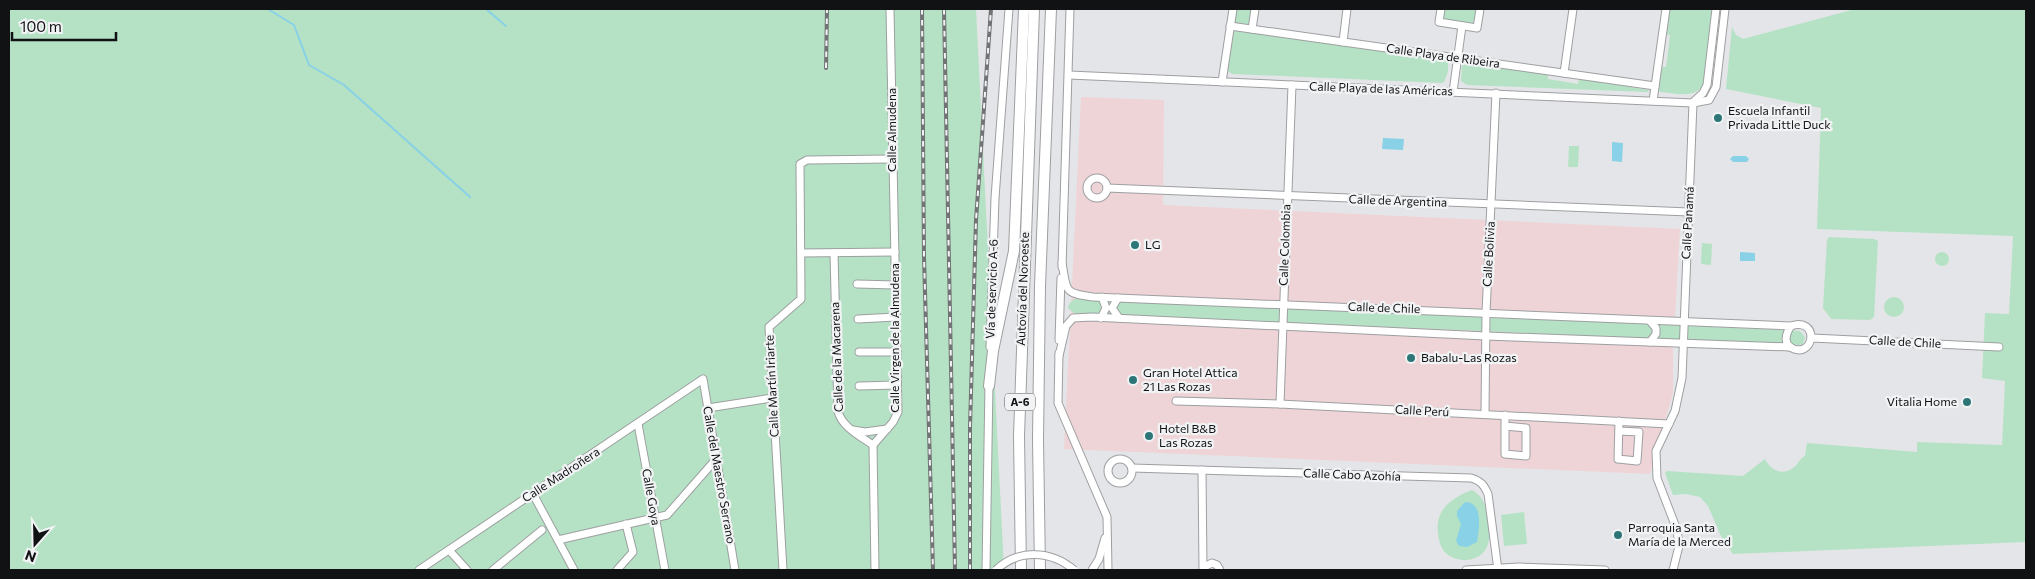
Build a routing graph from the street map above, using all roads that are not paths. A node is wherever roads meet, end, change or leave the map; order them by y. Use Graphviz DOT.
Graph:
graph roads {
  1 [pos="890,9"];
  2 [pos="1009,9"];
  3 [pos="1024,9"];
  4 [pos="1034,9"];
  5 [pos="1051,9"];
  6 [pos="1070,9"];
  7 [pos="1233,9"];
  8 [pos="1255,9"];
  9 [pos="1347,9"];
  10 [pos="1440,9"];
  11 [pos="1480,9"];
  12 [pos="1573,9"];
  13 [pos="1666,9"];
  14 [pos="1716,9"];
  15 [pos="1725,9"];
  16 [pos="1230,26"];
  17 [pos="1462,26"];
  18 [pos="1252,28"];
  19 [pos="1343,42"];
  20 [pos="1457,58"];
  21 [pos="1564,73"];
  22 [pos="1069,75"];
  23 [pos="1222,82"];
  24 [pos="1292,85"];
  25 [pos="1655,86"];
  26 [pos="1453,92"];
  27 [pos="1496,93"];
  28 [pos="1653,101"];
  29 [pos="1693,103"];
  30 [pos="892,159"];
  31 [pos="1107,188"];
  32 [pos="1287,196"];
  33 [pos="1492,204"];
  34 [pos="1689,212"];
  35 [pos="895,252"];
  36 [pos="800,254"];
  37 [pos="834,254"];
  38 [pos="1062,263"];
  39 [pos="857,284"];
  40 [pos="895,285"];
  41 [pos="1102,297"];
  42 [pos="1118,298"];
  43 [pos="1283,304"];
  44 [pos="1486,313"];
  45 [pos="896,317"];
  46 [pos="858,318"];
  47 [pos="1101,318"];
  48 [pos="1119,318"];
  49 [pos="1650,321"];
  50 [pos="1667,322"];
  51 [pos="1684,323"];
  52 [pos="1282,326"];
  53 [pos="1791,326"];
  54 [pos="1486,336"];
  55 [pos="1812,338"];
  56 [pos="1650,342"];
  57 [pos="1666,342"];
  58 [pos="1683,343"];
  59 [pos="1790,347"];
  60 [pos="1998,347"];
  61 [pos="859,352"];
  62 [pos="897,352"];
  63 [pos="1059,356"];
  64 [pos="703,379"];
  65 [pos="898,384"];
  66 [pos="859,386"];
  67 [pos="989,386"];
  68 [pos="772,398"];
  69 [pos="1176,401"];
  70 [pos="1280,404"];
  71 [pos="708,408"];
  72 [pos="1485,414"];
  73 [pos="1505,415"];
  74 [pos="1515,416"];
  75 [pos="1619,421"];
  76 [pos="1629,422"];
  77 [pos="638,424"];
  78 [pos="1668,424"];
  79 [pos="1505,426"];
  80 [pos="1515,427"];
  81 [pos="850,429"];
  82 [pos="887,429"];
  83 [pos="1619,431"];
  84 [pos="1628,431"];
  85 [pos="873,445"];
  86 [pos="717,458"];
  87 [pos="1132,468"];
  88 [pos="1202,470"];
  89 [pos="533,494"];
  90 [pos="654,518"];
  91 [pos="626,524"];
  92 [pos="1107,527"];
  93 [pos="542,530"];
  94 [pos="558,540"];
  95 [pos="449,550"];
  96 [pos="1203,569"];
  97 [pos="1498,569"];
  98 [pos="419,570"];
  99 [pos="467,570"];
  100 [pos="493,570"];
  101 [pos="574,570"];
  102 [pos="617,570"];
  103 [pos="665,570"];
  104 [pos="735,570"];
  105 [pos="783,570"];
  106 [pos="875,570"];
  107 [pos="986,570"];
  108 [pos="996,570"];
  109 [pos="1021,570"];
  110 [pos="1040,570"];
  111 [pos="1074,570"];
  112 [pos="1092,570"];
  113 [pos="1108,570"];
  114 [pos="1220,570"];
  115 [pos="1466,570"];
  116 [pos="1605,570"];
  117 [pos="1672,570"];
  1 -- 30 [label="street, Calle Almudena"];
  2 -- 67 [label="street, Vía de servicio A-6"];
  3 -- 67 [label="highway"];
  4 -- 109 [label="highway, Autovía del Noroeste / A-6"];
  5 -- 110 [label="highway, Autovía del Noroeste / A-6"];
  6 -- 22 [label="street"];
  7 -- 16 [label="street"];
  8 -- 18 [label="street"];
  9 -- 19 [label="street"];
  10 -- 17 [label="street"];
  11 -- 17 [label="street"];
  12 -- 21 [label="street"];
  13 -- 25 [label="street"];
  14 -- 29 [label="street"];
  15 -- 29 [label="street"];
  16 -- 18 [label="street, Calle Playa de Ribeira"];
  16 -- 23 [label="street"];
  17 -- 20 [label="street"];
  18 -- 19 [label="street, Calle Playa de Ribeira"];
  19 -- 20 [label="street, Calle Playa de Ribeira"];
  20 -- 21 [label="street, Calle Playa de Ribeira"];
  20 -- 26 [label="street"];
  21 -- 25 [label="street, Calle Playa de Ribeira"];
  22 -- 23 [label="street, Calle Playa de las Américas"];
  22 -- 38 [label="street"];
  23 -- 24 [label="street, Calle Playa de las Américas"];
  24 -- 26 [label="street, Calle Playa de las Américas"];
  24 -- 32 [label="street, Calle Colombia"];
  25 -- 28 [label="street"];
  26 -- 27 [label="street, Calle Playa de las Américas"];
  27 -- 28 [label="street, Calle Playa de las Américas"];
  27 -- 33 [label="street, Calle Bolivia"];
  28 -- 29 [label="street, Calle Playa de las Américas"];
  29 -- 34 [label="street, Calle Panamá"];
  30 -- 35 [label="street, Calle Almudena"];
  30 -- 36 [label="street, Calle Martín Iriarte"];
  31 -- 32 [label="street, Calle de Argentina"];
  32 -- 33 [label="street, Calle de Argentina"];
  32 -- 43 [label="street, Calle Colombia"];
  33 -- 34 [label="street, Calle de Argentina"];
  33 -- 44 [label="street, Calle Bolivia"];
  34 -- 51 [label="street, Calle Panamá"];
  35 -- 37 [label="street"];
  35 -- 40 [label="street, Calle Virgen de la Almudena"];
  36 -- 37 [label="street"];
  36 -- 68 [label="street, Calle Martín Iriarte"];
  37 -- 81 [label="street, Calle de la Macarena"];
  38 -- 41 [label="street, Calle de Chile"];
  38 -- 63 [label="street"];
  39 -- 40 [label="street"];
  40 -- 45 [label="street, Calle Virgen de la Almudena"];
  41 -- 42 [label="street, Calle de Chile"];
  41 -- 47 [label="street"];
  42 -- 43 [label="street, Calle de Chile"];
  42 -- 48 [label="street"];
  43 -- 44 [label="street, Calle de Chile"];
  43 -- 52 [label="street, Calle Colombia"];
  44 -- 49 [label="street, Calle de Chile"];
  44 -- 54 [label="street, Calle Bolivia"];
  45 -- 46 [label="street"];
  45 -- 62 [label="street, Calle Virgen de la Almudena"];
  47 -- 48 [label="street, Calle de Chile"];
  47 -- 63 [label="street, Calle de Chile"];
  48 -- 52 [label="street, Calle de Chile"];
  49 -- 50 [label="street, Calle de Chile"];
  49 -- 56 [label="street"];
  50 -- 51 [label="street, Calle de Chile"];
  50 -- 57 [label="street"];
  51 -- 53 [label="street, Calle de Chile"];
  51 -- 58 [label="street, Calle Panamá"];
  52 -- 54 [label="street, Calle de Chile"];
  52 -- 70 [label="street, Calle Colombia"];
  53 -- 55 [label="street"];
  53 -- 59 [label="street"];
  54 -- 56 [label="street, Calle de Chile"];
  54 -- 72 [label="street, Calle Bolivia"];
  55 -- 59 [label="street"];
  55 -- 60 [label="street, Calle de Chile"];
  56 -- 57 [label="street, Calle de Chile"];
  57 -- 58 [label="street, Calle de Chile"];
  58 -- 59 [label="street, Calle de Chile"];
  58 -- 78 [label="street, Calle Panamá"];
  61 -- 62 [label="street"];
  62 -- 65 [label="street, Calle Virgen de la Almudena"];
  63 -- 92 [label="street"];
  64 -- 71 [label="street, Calle del Maestro Serrano"];
  64 -- 77 [label="street, Calle Madroñera"];
  65 -- 66 [label="street"];
  65 -- 82 [label="street, Calle Virgen de la Almudena"];
  67 -- 107 [label="street, Vía de servicio A-6"];
  68 -- 71 [label="street"];
  68 -- 105 [label="street, Calle Martín Iriarte"];
  69 -- 70 [label="street, Calle Perú"];
  70 -- 72 [label="street, Calle Perú"];
  71 -- 86 [label="street, Calle del Maestro Serrano"];
  72 -- 73 [label="street, Calle Perú"];
  73 -- 74 [label="street, Calle Perú"];
  73 -- 79 [label="street"];
  74 -- 75 [label="street, Calle Perú"];
  74 -- 80 [label="street"];
  75 -- 76 [label="street, Calle Perú"];
  75 -- 83 [label="street"];
  76 -- 78 [label="street, Calle Perú"];
  76 -- 84 [label="street"];
  77 -- 89 [label="street, Calle Madroñera"];
  77 -- 90 [label="street, Calle Goya"];
  78 -- 117 [label="street, Calle Panamá"];
  79 -- 80 [label="street"];
  79 -- 80 [label="street"];
  81 -- 82 [label="street"];
  81 -- 85 [label="street, Calle de la Macarena"];
  82 -- 85 [label="street, Calle Virgen de la Almudena"];
  83 -- 84 [label="street"];
  83 -- 84 [label="street"];
  85 -- 106 [label="street"];
  86 -- 90 [label="street"];
  86 -- 104 [label="street, Calle del Maestro Serrano"];
  87 -- 88 [label="street, Calle Cabo Azohía"];
  88 -- 96 [label="street"];
  88 -- 97 [label="street, Calle Cabo Azohía"];
  89 -- 94 [label="street"];
  89 -- 95 [label="street, Calle Madroñera"];
  90 -- 91 [label="street"];
  90 -- 103 [label="street, Calle Goya"];
  91 -- 94 [label="street"];
  91 -- 102 [label="street"];
  92 -- 112 [label="street"];
  92 -- 113 [label="street"];
  93 -- 100 [label="street"];
  94 -- 101 [label="street"];
  95 -- 98 [label="street, Calle Madroñera"];
  95 -- 99 [label="street"];
  96 -- 114 [label="street"];
  97 -- 115 [label="street"];
  97 -- 116 [label="street"];
  108 -- 111 [label="street, bridge"];
}
